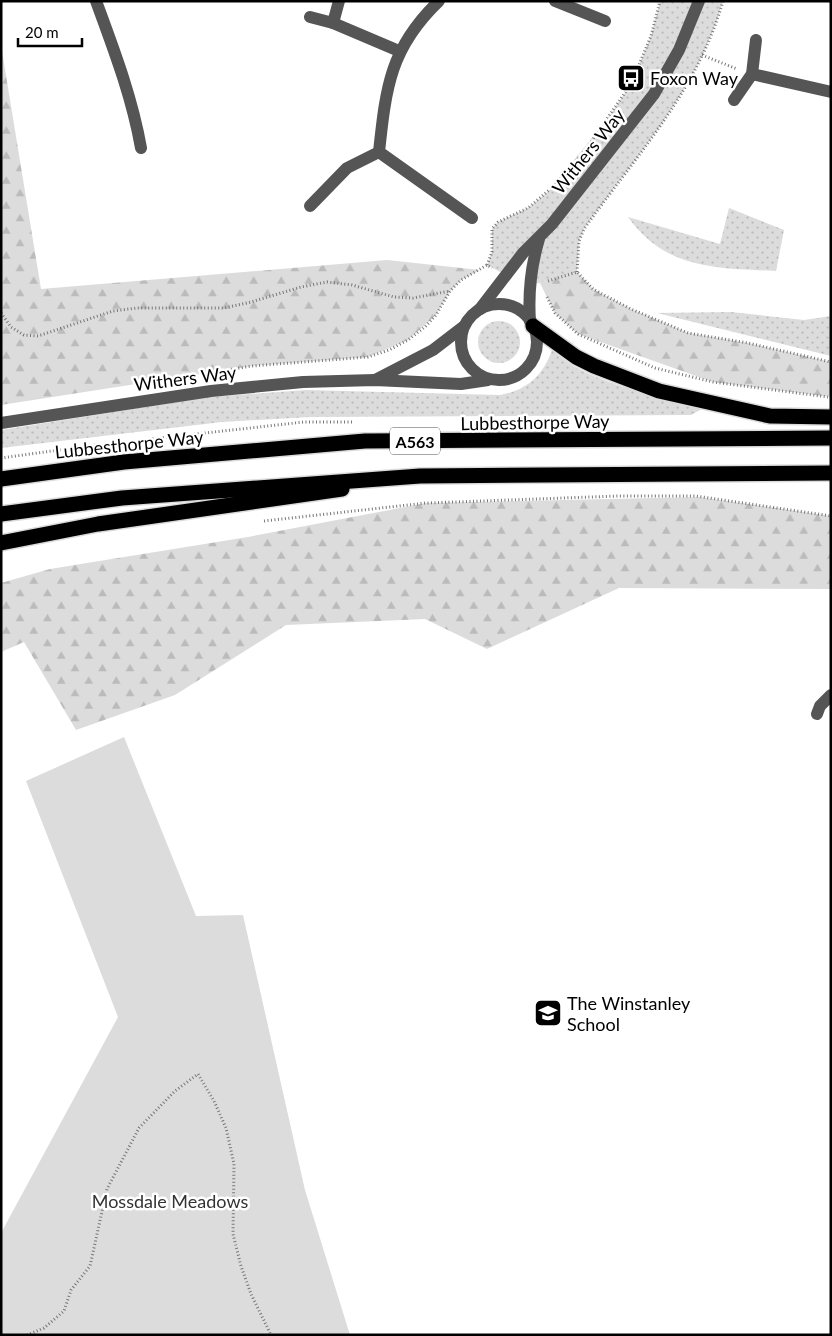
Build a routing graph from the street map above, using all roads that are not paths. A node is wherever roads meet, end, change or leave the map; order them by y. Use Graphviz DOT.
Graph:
graph roads {
  1 [pos="96,1"];
  2 [pos="338,1"];
  3 [pos="439,1"];
  4 [pos="555,1"];
  5 [pos="699,1"];
  6 [pos="310,17"];
  7 [pos="605,22"];
  8 [pos="332,23"];
  9 [pos="756,40"];
  10 [pos="399,51"];
  11 [pos="752,74"];
  12 [pos="831,92"];
  13 [pos="734,100"];
  14 [pos="141,148"];
  15 [pos="379,152"];
  16 [pos="310,206"];
  17 [pos="472,218"];
  18 [pos="539,239"];
  19 [pos="480,309"];
  20 [pos="532,324"];
  21 [pos="464,328"];
  22 [pos="376,380"];
  23 [pos="488,380"];
  24 [pos="831,417"];
  25 [pos="1,423"];
  26 [pos="831,438"];
  27 [pos="831,473"];
  28 [pos="420,476"];
  29 [pos="1,479"];
  30 [pos="1,514"];
  31 [pos="1,543"];
  32 [pos="831,696"];
  33 [pos="816,714"];
  1 -- 14 [label="street"];
  2 -- 8 [label="street"];
  3 -- 10 [label="street"];
  4 -- 7 [label="street"];
  5 -- 18 [label="street, Withers Way"];
  6 -- 8 [label="street"];
  8 -- 10 [label="street"];
  9 -- 11 [label="street"];
  10 -- 15 [label="street"];
  11 -- 12 [label="street"];
  11 -- 13 [label="street"];
  15 -- 16 [label="street"];
  15 -- 17 [label="street"];
  18 -- 19 [label="street, Withers Way"];
  18 -- 20 [label="street, Withers Way"];
  19 -- 20 [label="street"];
  19 -- 21 [label="street"];
  20 -- 23 [label="street"];
  20 -- 24 [label="highway"];
  21 -- 22 [label="street, Withers Way"];
  21 -- 23 [label="street"];
  22 -- 23 [label="street, Withers Way"];
  22 -- 25 [label="street, Withers Way"];
  26 -- 29 [label="highway, Lubbesthorpe Way / A563"];
  27 -- 28 [label="highway, A563"];
  28 -- 30 [label="highway, A563"];
  28 -- 31 [label="highway"];
  32 -- 33 [label="street"];
}
